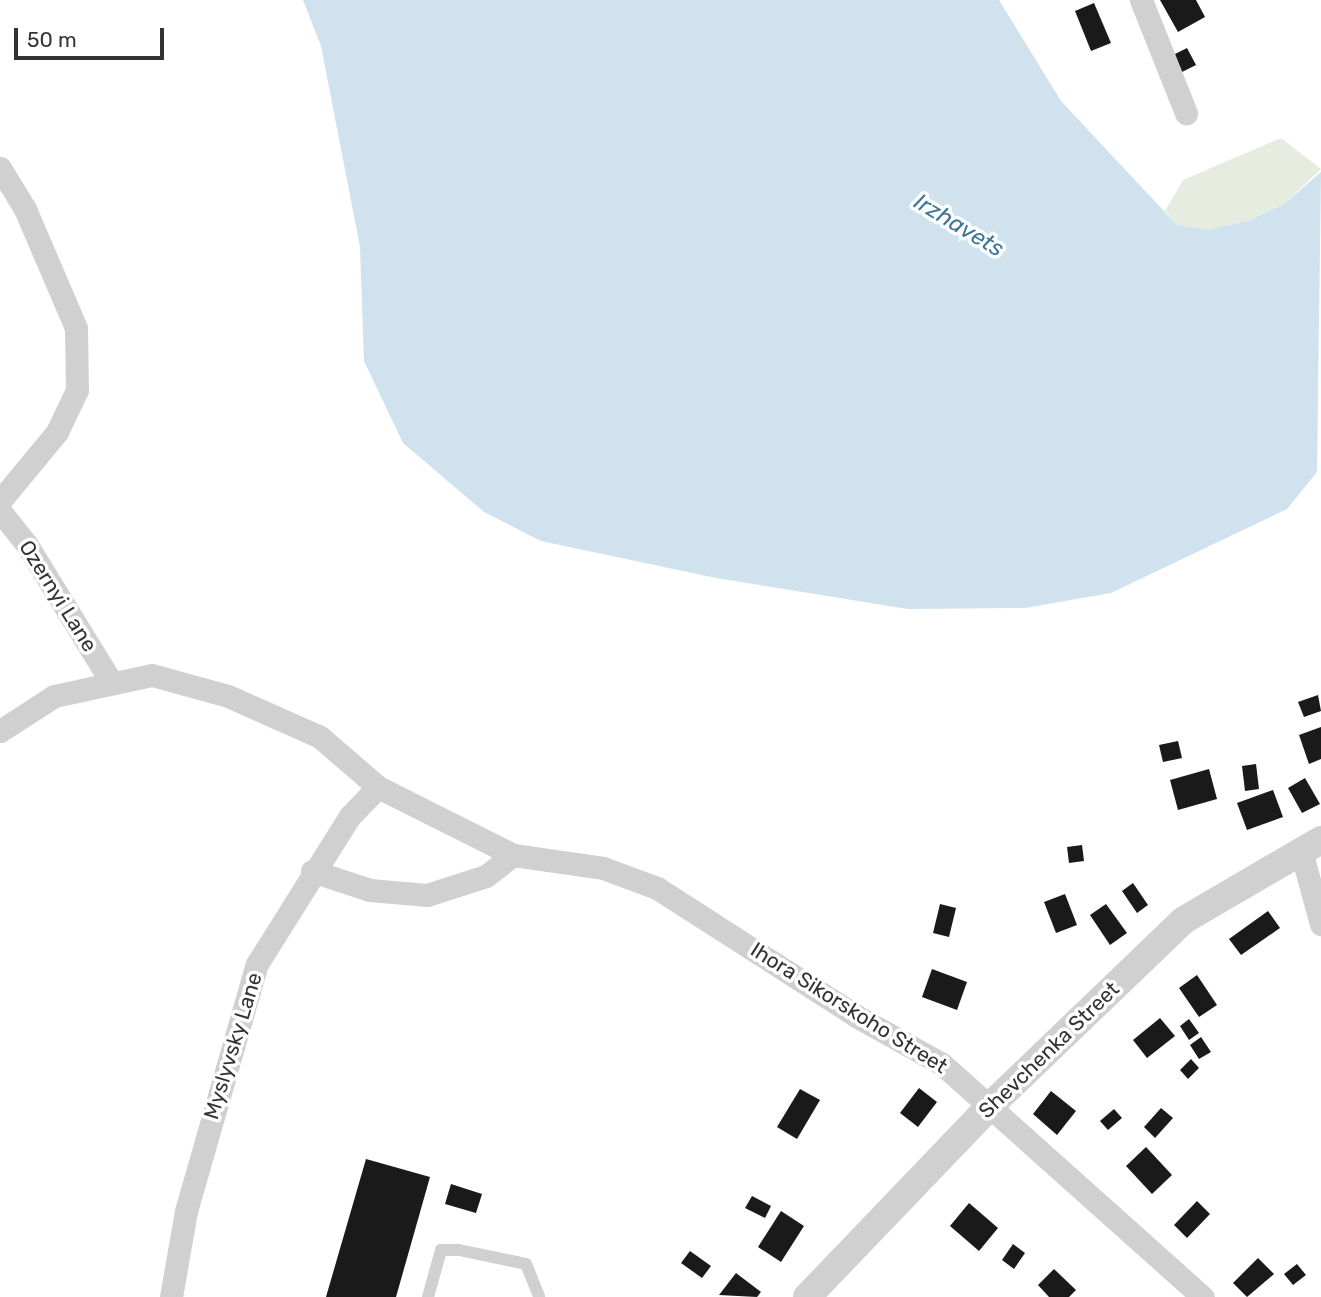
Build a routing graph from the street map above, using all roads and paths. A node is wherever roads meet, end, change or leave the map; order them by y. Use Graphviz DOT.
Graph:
graph roads {
  1 [pos="1141,0"];
  2 [pos="1186,113"];
  3 [pos="0,168"];
  4 [pos="0,501"];
  5 [pos="0,511"];
  6 [pos="112,684"];
  7 [pos="0,731"];
  8 [pos="378,788"];
  9 [pos="1311,845"];
  10 [pos="513,855"];
  11 [pos="313,871"];
  12 [pos="1321,924"];
  13 [pos="991,1105"];
  14 [pos="171,1297"];
  15 [pos="428,1297"];
  16 [pos="539,1297"];
  17 [pos="807,1297"];
  18 [pos="1203,1297"];
  1 -- 2 [label="street"];
  3 -- 4 [label="street"];
  5 -- 6 [label="street, Ozernyi Lane"];
  6 -- 7 [label="street, Ihora Sikorskoho Street"];
  6 -- 8 [label="street, Ihora Sikorskoho Street"];
  8 -- 10 [label="street, Ihora Sikorskoho Street"];
  8 -- 11 [label="street, Myslyvsky Lane"];
  9 -- 12 [label="street"];
  9 -- 13 [label="street, Shevchenka Street"];
  10 -- 11 [label="street"];
  10 -- 13 [label="street, Ihora Sikorskoho Street"];
  11 -- 14 [label="street, Myslyvsky Lane"];
  13 -- 17 [label="street, Shevchenka Street"];
  13 -- 18 [label="street, Ihora Sikorskoho Street"];
  15 -- 16 [label="lane"];
}
